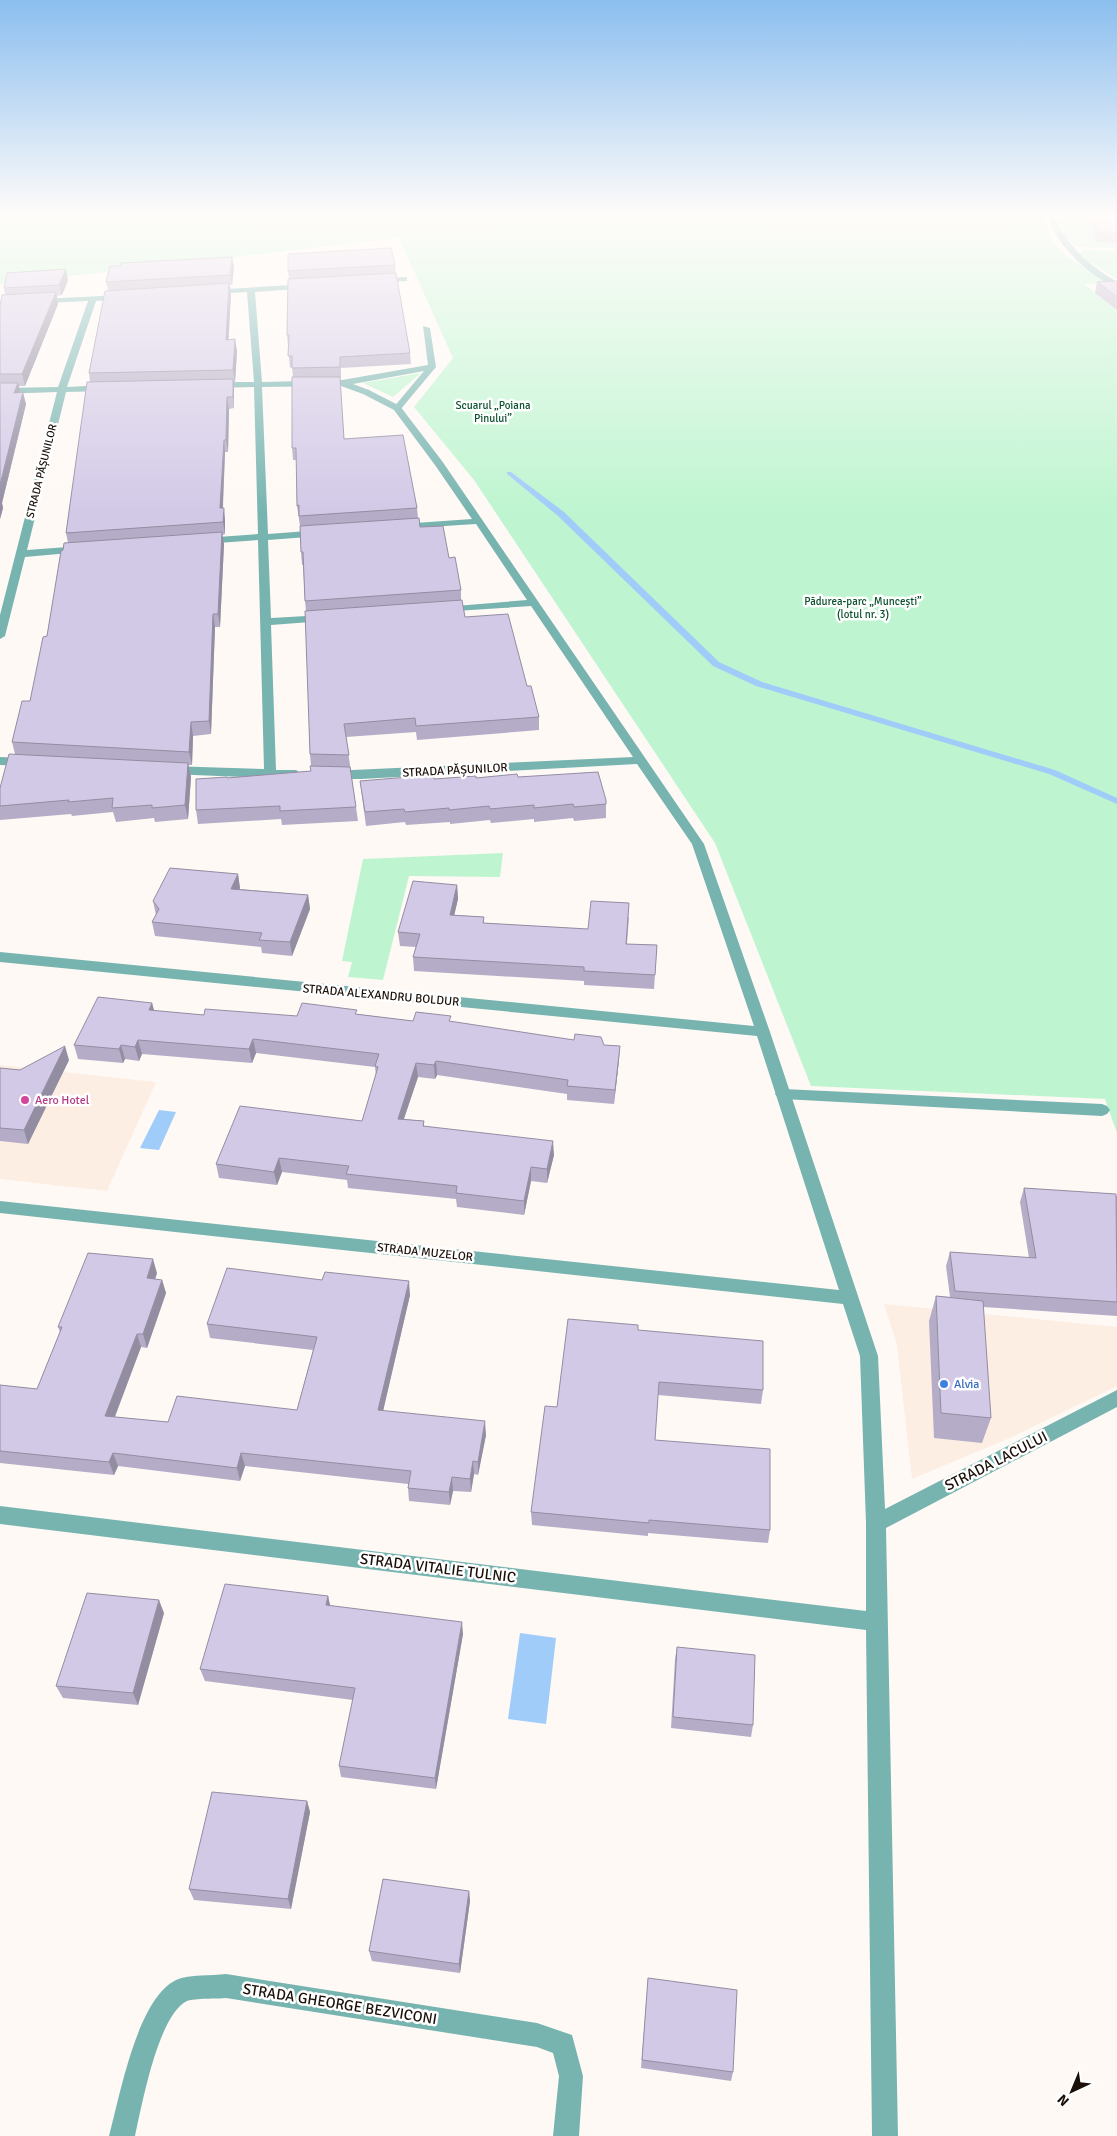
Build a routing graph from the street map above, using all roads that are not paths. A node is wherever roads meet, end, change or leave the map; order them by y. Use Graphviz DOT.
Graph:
graph roads {
  1 [pos="88,314"];
  2 [pos="252,314"];
  3 [pos="426,328"];
  4 [pos="432,367"];
  5 [pos="342,383"];
  6 [pos="258,384"];
  7 [pos="209,385"];
  8 [pos="120,388"];
  9 [pos="62,389"];
  10 [pos="0,391"];
  11 [pos="397,408"];
  12 [pos="479,521"];
  13 [pos="391,528"];
  14 [pos="332,532"];
  15 [pos="263,537"];
  16 [pos="195,542"];
  17 [pos="88,549"];
  18 [pos="20,554"];
  19 [pos="533,604"];
  20 [pos="434,610"];
  21 [pos="335,617"];
  22 [pos="266,622"];
  23 [pos="0,636"];
  24 [pos="639,760"];
  25 [pos="0,761"];
  26 [pos="40,763"];
  27 [pos="155,770"];
  28 [pos="270,774"];
  29 [pos="0,957"];
  30 [pos="762,1032"];
  31 [pos="783,1094"];
  32 [pos="1102,1110"];
  33 [pos="0,1207"];
  34 [pos="850,1298"];
  35 [pos="1117,1398"];
  36 [pos="0,1515"];
  37 [pos="876,1523"];
  38 [pos="876,1622"];
  39 [pos="122,2136"];
  40 [pos="566,2136"];
  41 [pos="885,2136"];
  1 -- 9 [label="street, STRADA PĂȘUNILOR"];
  2 -- 6 [label="street"];
  3 -- 4 [label="street"];
  4 -- 5 [label="street"];
  4 -- 11 [label="street"];
  5 -- 6 [label="street"];
  5 -- 11 [label="street"];
  6 -- 7 [label="street"];
  6 -- 15 [label="street"];
  8 -- 9 [label="street"];
  9 -- 10 [label="street"];
  9 -- 18 [label="street, STRADA PĂȘUNILOR"];
  11 -- 12 [label="street"];
  12 -- 13 [label="street"];
  12 -- 19 [label="street"];
  14 -- 15 [label="street"];
  15 -- 16 [label="street"];
  15 -- 22 [label="street"];
  17 -- 18 [label="street"];
  18 -- 23 [label="street, STRADA PĂȘUNILOR"];
  19 -- 20 [label="street"];
  19 -- 24 [label="street"];
  21 -- 22 [label="street"];
  22 -- 28 [label="street"];
  24 -- 28 [label="street, STRADA PĂȘUNILOR"];
  24 -- 30 [label="street"];
  25 -- 26 [label="street"];
  27 -- 28 [label="street, STRADA PĂȘUNILOR"];
  29 -- 30 [label="street, STRADA ALEXANDRU BOLDUR"];
  30 -- 31 [label="street"];
  31 -- 32 [label="street"];
  31 -- 34 [label="street"];
  33 -- 34 [label="street, STRADA MUZELOR"];
  34 -- 37 [label="street"];
  35 -- 37 [label="street, STRADA LACULUI"];
  36 -- 38 [label="street, STRADA VITALIE TULNIC"];
  37 -- 38 [label="street"];
  38 -- 41 [label="street"];
  39 -- 40 [label="street, STRADA GHEORGE BEZVICONI"];
}
